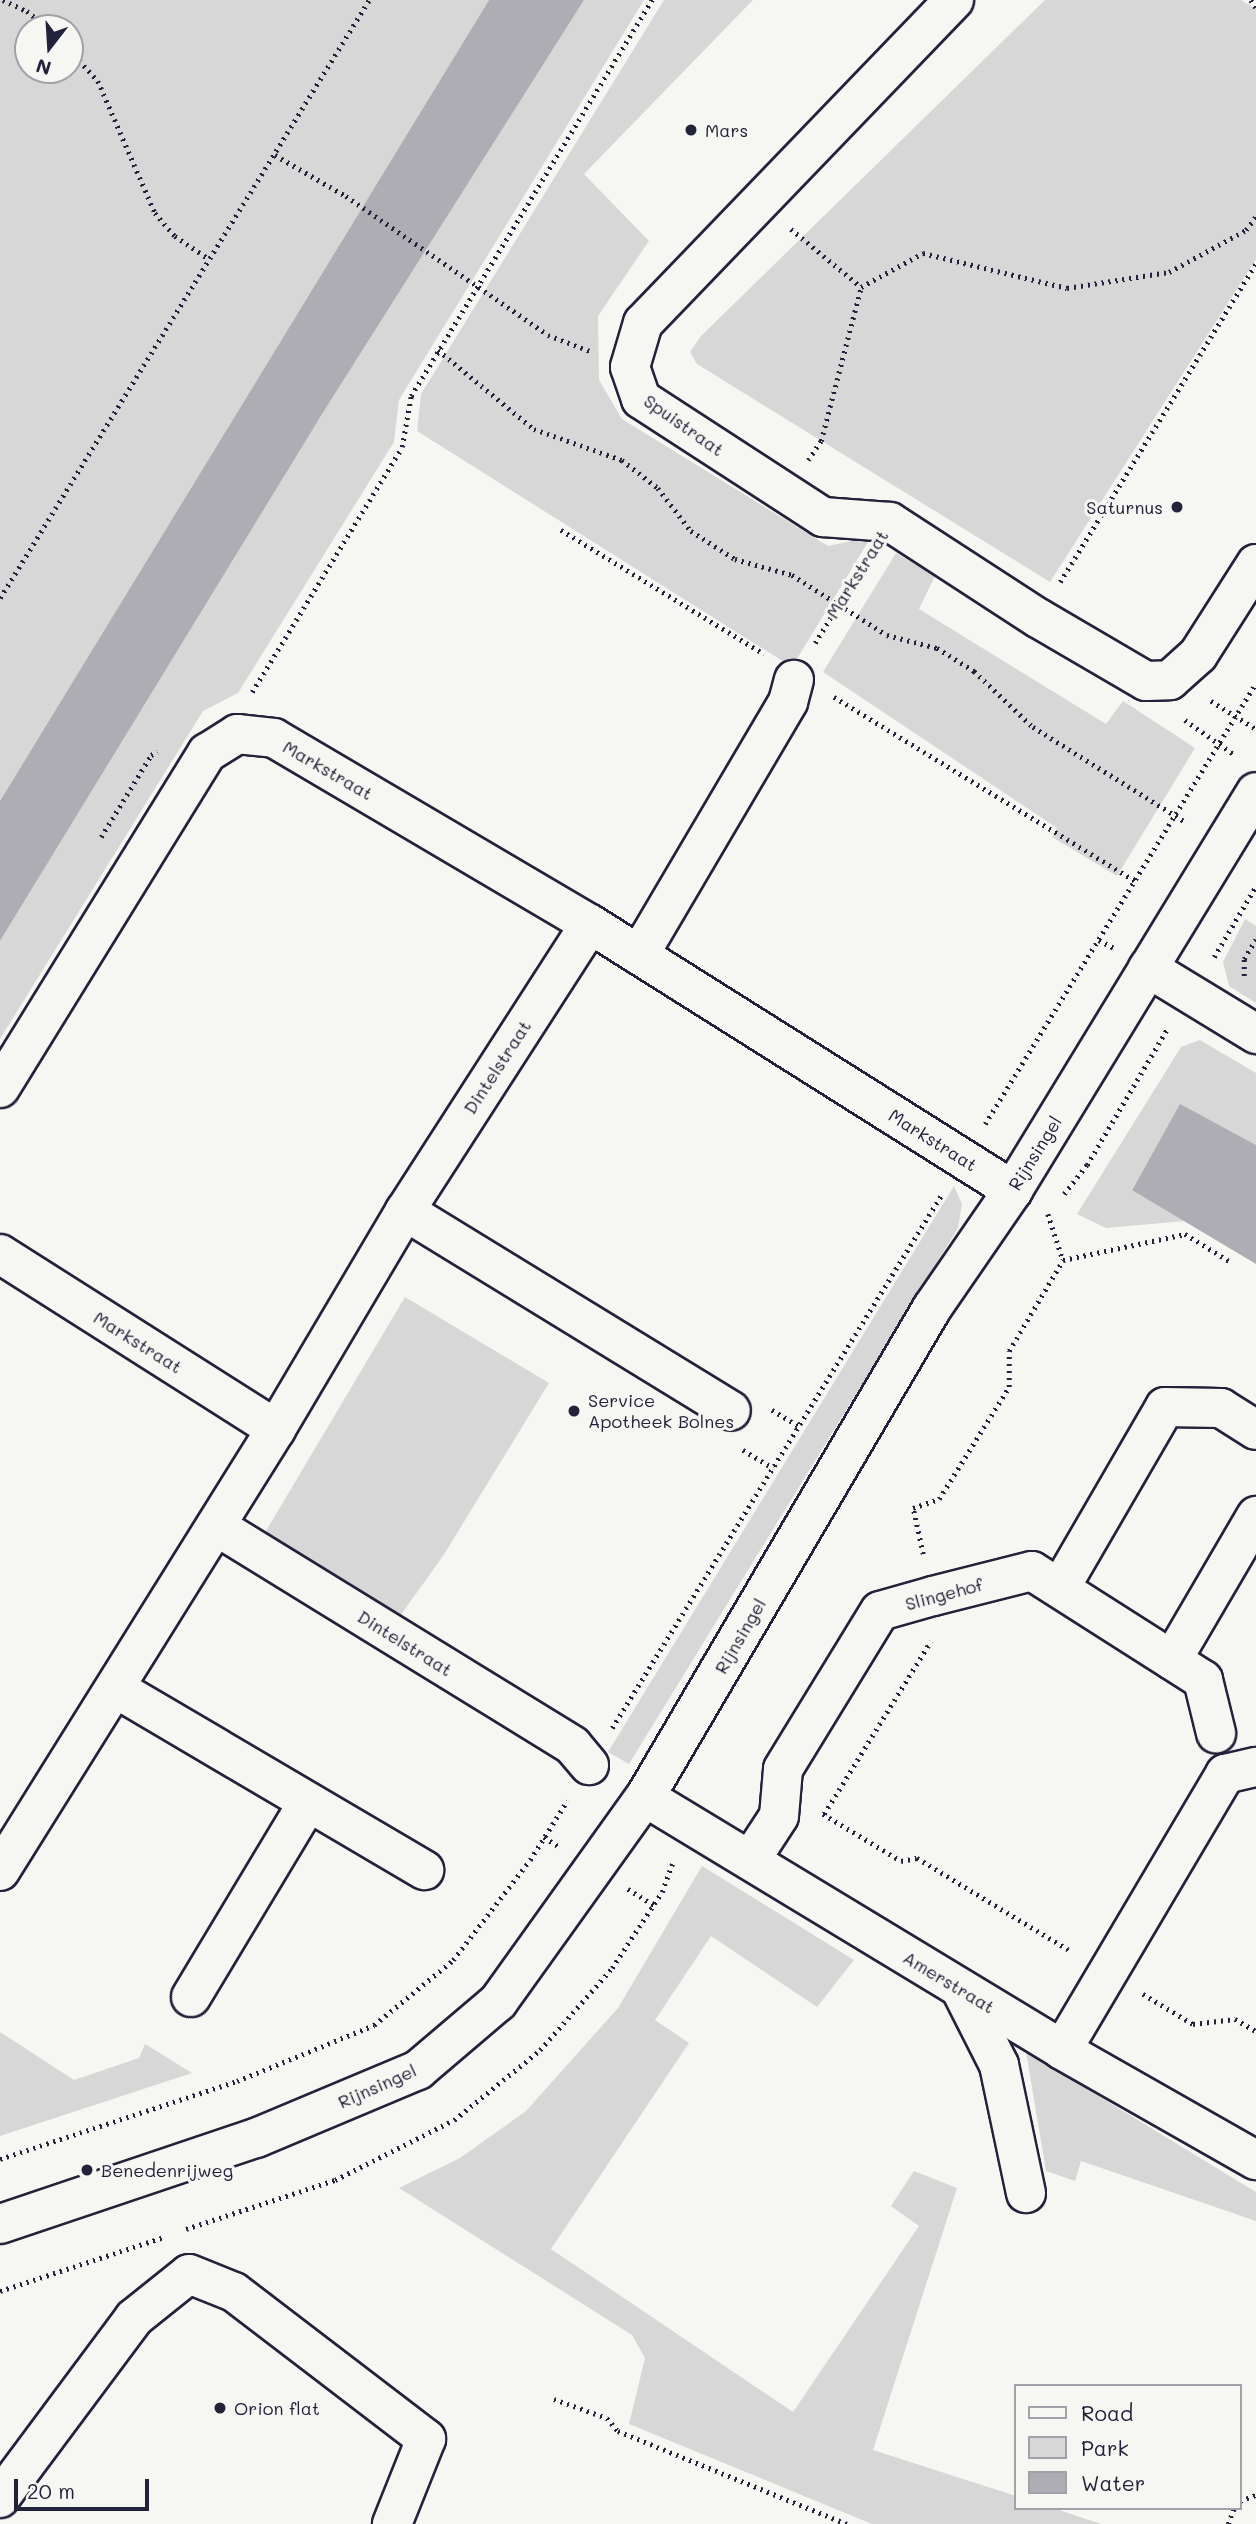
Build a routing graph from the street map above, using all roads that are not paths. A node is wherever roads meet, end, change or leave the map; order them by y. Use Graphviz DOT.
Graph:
graph roads {
  1 [pos="954,0"];
  2 [pos="1256,564"];
  3 [pos="795,677"];
  4 [pos="1251,777"];
  5 [pos="590,924"];
  6 [pos="639,956"];
  7 [pos="1148,968"];
  8 [pos="1256,1034"];
  9 [pos="0,1088"];
  10 [pos="1013,1190"];
  11 [pos="405,1210"];
  12 [pos="0,1254"];
  13 [pos="731,1411"];
  14 [pos="276,1429"];
  15 [pos="1256,1430"];
  16 [pos="1256,1516"];
  17 [pos="216,1527"];
  18 [pos="1060,1588"];
  19 [pos="1172,1660"];
  20 [pos="115,1688"];
  21 [pos="1229,1757"];
  22 [pos="589,1765"];
  23 [pos="645,1797"];
  24 [pos="308,1802"];
  25 [pos="751,1859"];
  26 [pos="424,1870"];
  27 [pos="0,1871"];
  28 [pos="961,1990"];
  29 [pos="191,1997"];
  30 [pos="1062,2050"];
  31 [pos="1256,2160"];
  32 [pos="1026,2193"];
  33 [pos="0,2224"];
  34 [pos="0,2498"];
  35 [pos="393,2524"];
  1 -- 2 [label="street, Spuistraat"];
  3 -- 6 [label="street"];
  4 -- 7 [label="street, Rijnsingel"];
  5 -- 6 [label="street, Markstraat"];
  5 -- 9 [label="street, Markstraat"];
  5 -- 11 [label="street, Dintelstraat"];
  6 -- 10 [label="street, Markstraat"];
  7 -- 8 [label="street"];
  7 -- 10 [label="street, Rijnsingel"];
  10 -- 23 [label="street, Rijnsingel"];
  11 -- 13 [label="street"];
  11 -- 14 [label="street, Dintelstraat"];
  12 -- 14 [label="street, Markstraat"];
  14 -- 17 [label="street, Dintelstraat"];
  15 -- 18 [label="street"];
  16 -- 19 [label="street"];
  17 -- 20 [label="street, Dintelstraat"];
  17 -- 22 [label="street, Dintelstraat"];
  18 -- 19 [label="street, Slingehof"];
  18 -- 25 [label="street, Slingehof"];
  19 -- 21 [label="street, Slingehof"];
  20 -- 24 [label="street"];
  20 -- 27 [label="street, Dintelstraat"];
  21 -- 30 [label="street, Slingehof"];
  23 -- 25 [label="street, Amerstraat"];
  23 -- 33 [label="street, Rijnsingel"];
  24 -- 26 [label="street"];
  24 -- 29 [label="street"];
  25 -- 28 [label="street, Amerstraat"];
  28 -- 30 [label="street, Amerstraat"];
  28 -- 32 [label="street"];
  30 -- 31 [label="street, Amerstraat"];
  34 -- 35 [label="street"];
}
